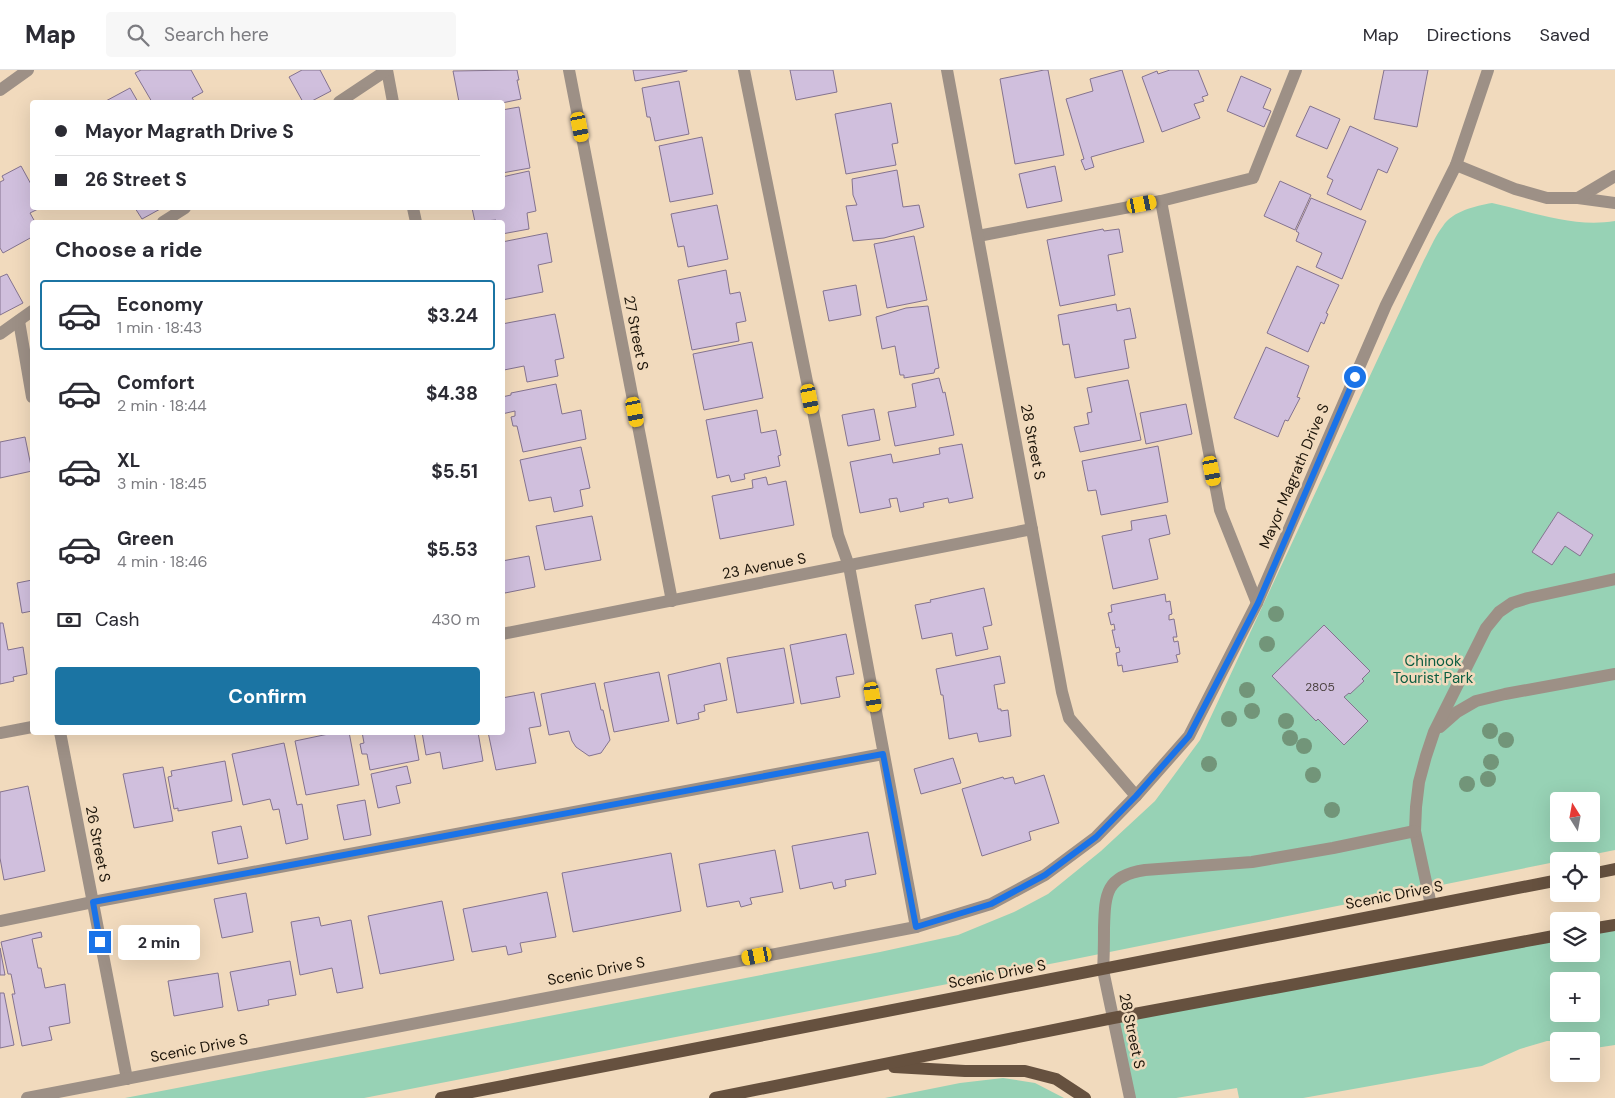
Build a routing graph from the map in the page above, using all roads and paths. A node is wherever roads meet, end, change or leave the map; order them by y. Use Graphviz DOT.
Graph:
graph roads {
  1 [pos="28,70"];
  2 [pos="387,70"];
  3 [pos="569,70"];
  4 [pos="744,70"];
  5 [pos="947,70"];
  6 [pos="1296,70"];
  7 [pos="1488,70"];
  8 [pos="0,90"];
  9 [pos="342,100"];
  10 [pos="393,100"];
  11 [pos="1456,165"];
  12 [pos="1615,176"];
  13 [pos="1578,198"];
  14 [pos="1161,201"];
  15 [pos="1615,203"];
  16 [pos="182,210"];
  17 [pos="166,220"];
  18 [pos="978,236"];
  19 [pos="30,313"];
  20 [pos="19,321"];
  21 [pos="0,334"];
  22 [pos="30,385"];
  23 [pos="1032,529"];
  24 [pos="849,566"];
  25 [pos="1615,580"];
  26 [pos="672,601"];
  27 [pos="1258,603"];
  28 [pos="505,633"];
  29 [pos="1615,674"];
  30 [pos="30,727"];
  31 [pos="1434,732"];
  32 [pos="0,733"];
  33 [pos="61,735"];
  34 [pos="883,754"];
  35 [pos="1136,796"];
  36 [pos="1415,831"];
  37 [pos="1615,869"];
  38 [pos="1600,872"];
  39 [pos="1550,882"];
  40 [pos="93,902"];
  41 [pos="1431,904"];
  42 [pos="0,921"];
  43 [pos="1615,925"];
  44 [pos="916,927"];
  45 [pos="1600,928"];
  46 [pos="1550,937"];
  47 [pos="1103,970"];
  48 [pos="1113,1018"];
  49 [pos="876,1066"];
  50 [pos="126,1079"];
  51 [pos="27,1098"];
  52 [pos="441,1098"];
  53 [pos="714,1098"];
  54 [pos="1085,1098"];
  55 [pos="1130,1098"];
  1 -- 8 [label="street"];
  2 -- 9 [label="street"];
  2 -- 10 [label="street"];
  3 -- 26 [label="street, 27 Street S"];
  4 -- 24 [label="street"];
  5 -- 18 [label="street, 28 Street S"];
  6 -- 14 [label="street"];
  7 -- 11 [label="street, Mayor Magrath Drive S"];
  11 -- 13 [label="street"];
  11 -- 27 [label="street, Mayor Magrath Drive S"];
  12 -- 13 [label="street"];
  13 -- 15 [label="street"];
  14 -- 18 [label="street"];
  14 -- 27 [label="street"];
  16 -- 17 [label="street"];
  18 -- 23 [label="street, 28 Street S"];
  19 -- 20 [label="street"];
  20 -- 21 [label="street"];
  20 -- 22 [label="street"];
  23 -- 24 [label="street, 23 Avenue S"];
  23 -- 35 [label="street, 28 Street S"];
  24 -- 26 [label="street, 23 Avenue S"];
  24 -- 34 [label="street"];
  25 -- 31 [label="street"];
  26 -- 28 [label="street, 23 Avenue S"];
  27 -- 35 [label="street, Mayor Magrath Drive S"];
  29 -- 31 [label="street"];
  30 -- 32 [label="street"];
  31 -- 36 [label="street"];
  33 -- 40 [label="street, 26 Street S"];
  34 -- 40 [label="street"];
  34 -- 44 [label="street"];
  35 -- 44 [label="street, Scenic Drive S"];
  36 -- 41 [label="street"];
  36 -- 47 [label="street, 28 Street S"];
  37 -- 38 [label="main road"];
  39 -- 41 [label="main road, Scenic Drive S"];
  40 -- 42 [label="street"];
  40 -- 50 [label="street, 26 Street S"];
  41 -- 47 [label="main road, Scenic Drive S"];
  43 -- 45 [label="main road"];
  44 -- 50 [label="street, Scenic Drive S"];
  46 -- 48 [label="main road"];
  47 -- 48 [label="street, 28 Street S"];
  47 -- 52 [label="main road, Scenic Drive S"];
  48 -- 49 [label="main road"];
  48 -- 55 [label="street, 28 Street S"];
  49 -- 53 [label="main road"];
  49 -- 54 [label="main road"];
  50 -- 51 [label="street, Scenic Drive S"];
}
